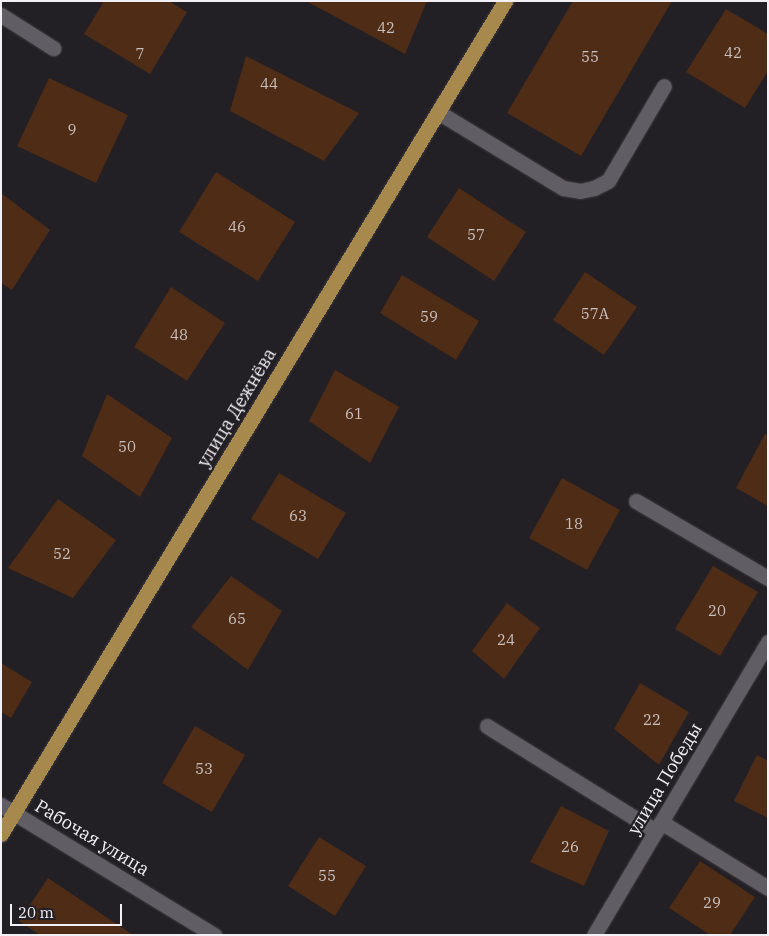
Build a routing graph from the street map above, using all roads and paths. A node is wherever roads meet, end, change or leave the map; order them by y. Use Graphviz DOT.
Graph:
graph roads {
  1 [pos="505,1"];
  2 [pos="1,14"];
  3 [pos="53,48"];
  4 [pos="664,86"];
  5 [pos="438,112"];
  6 [pos="636,501"];
  7 [pos="768,578"];
  8 [pos="768,642"];
  9 [pos="487,726"];
  10 [pos="7,809"];
  11 [pos="659,826"];
  12 [pos="1,834"];
  13 [pos="768,888"];
  14 [pos="214,935"];
  15 [pos="594,935"];
  1 -- 5 [label="main road, улица Дежнёва"];
  2 -- 3 [label="street"];
  4 -- 5 [label="street"];
  5 -- 10 [label="main road, улица Дежнёва"];
  6 -- 7 [label="street"];
  8 -- 11 [label="street, улица Победы"];
  9 -- 11 [label="street"];
  10 -- 12 [label="main road, улица Дежнёва"];
  10 -- 14 [label="street, Рабочая улица"];
  11 -- 13 [label="street"];
  11 -- 15 [label="street, улица Победы"];
}
